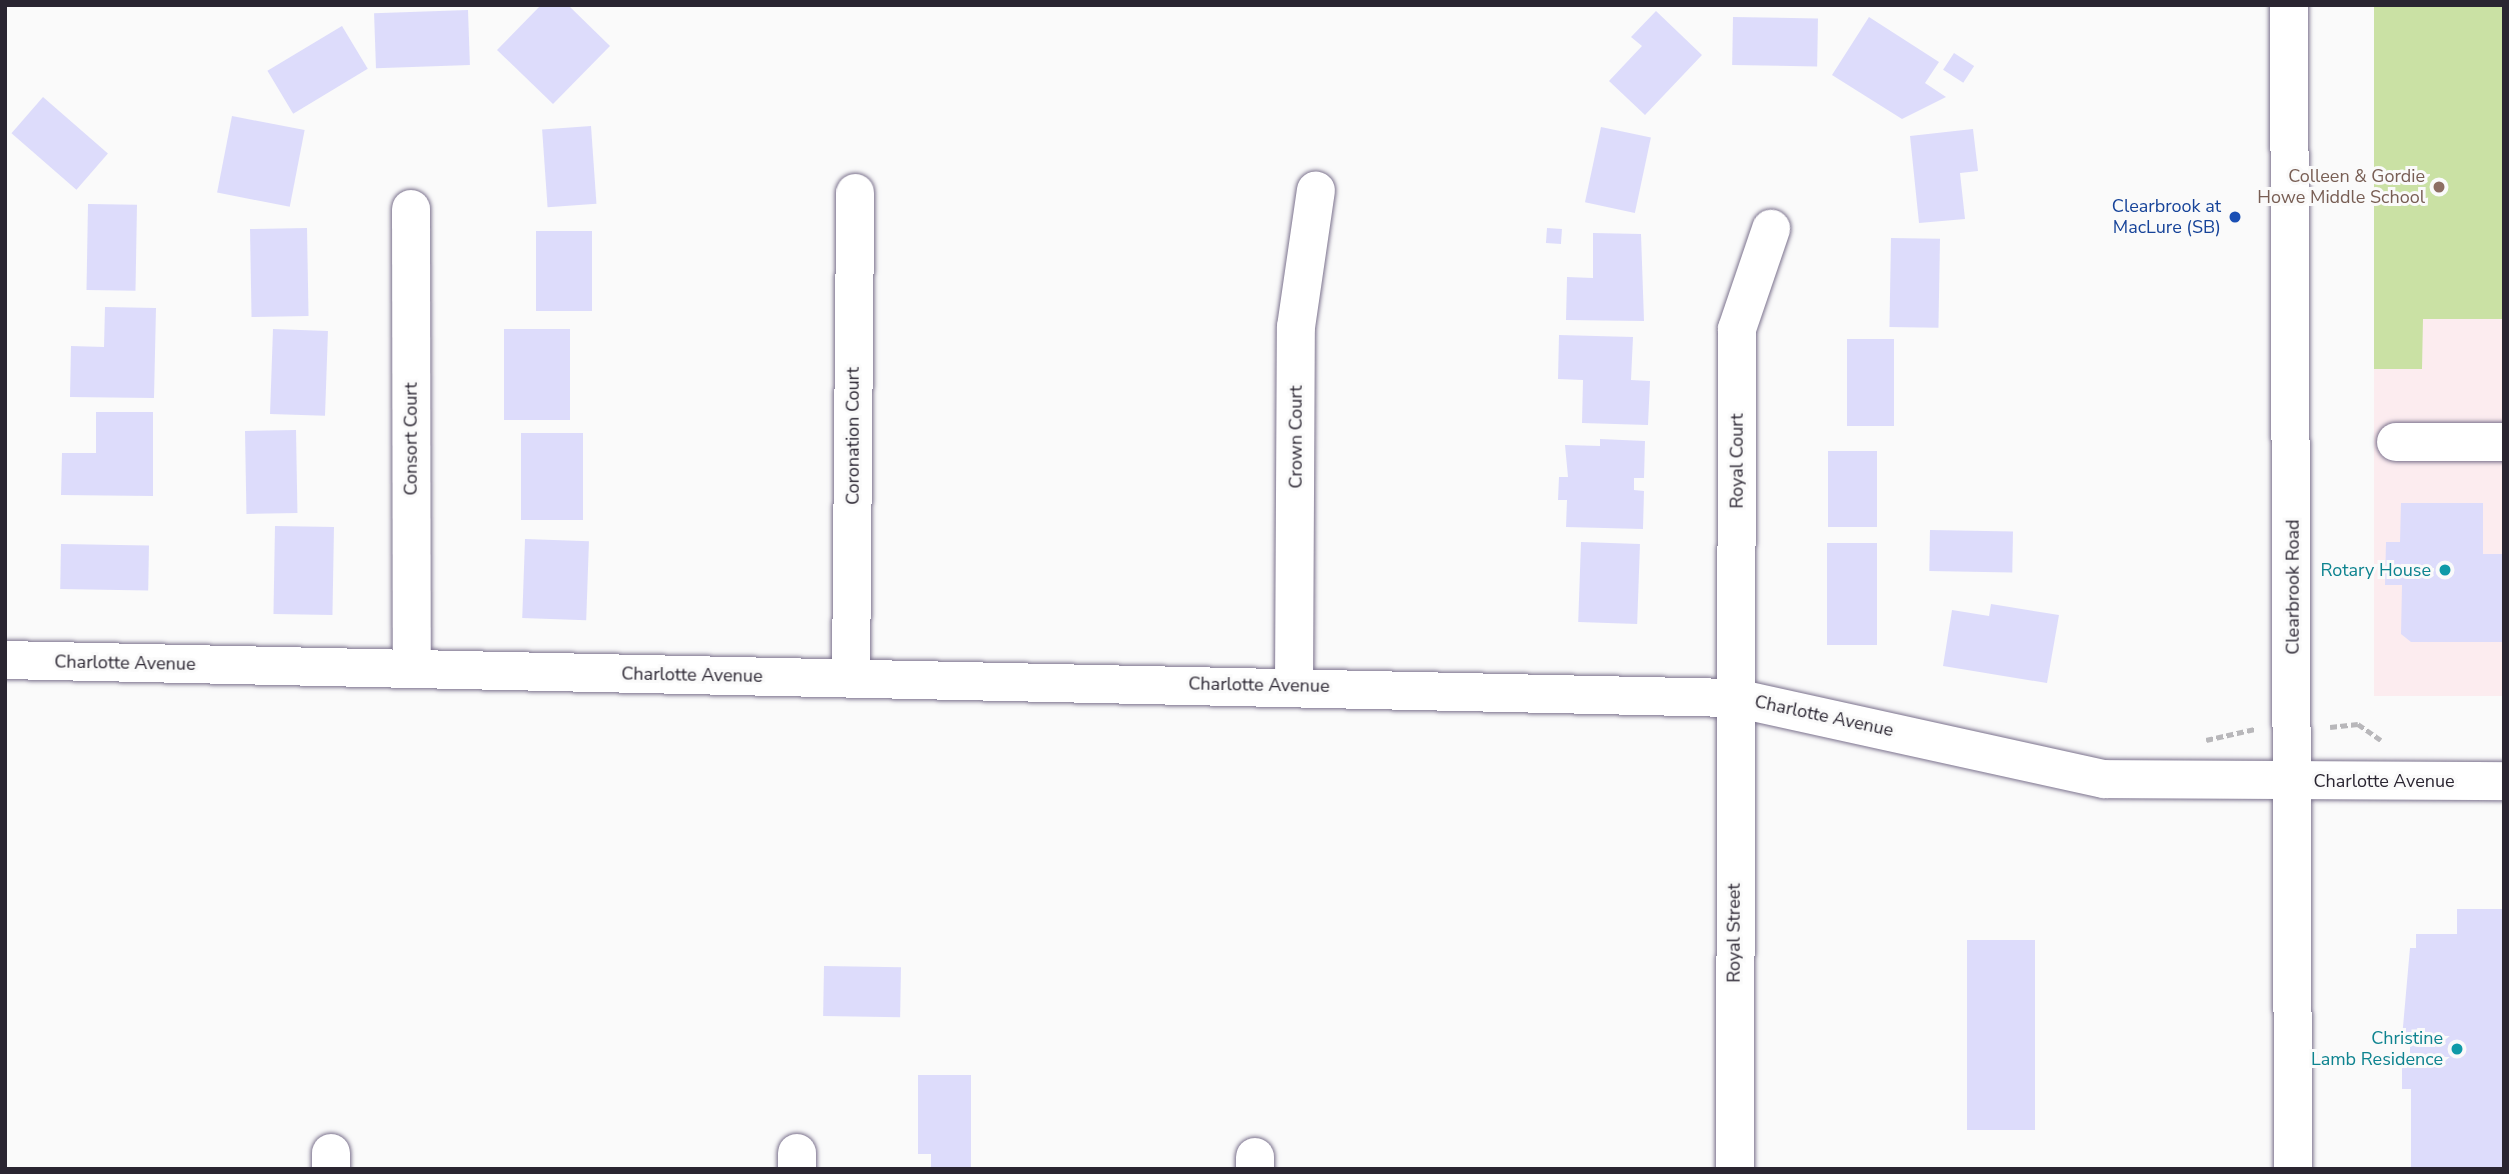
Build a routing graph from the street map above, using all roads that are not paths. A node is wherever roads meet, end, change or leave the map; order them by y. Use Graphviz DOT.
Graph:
graph roads {
  1 [pos="2289,5"];
  2 [pos="1316,190"];
  3 [pos="855,193"];
  4 [pos="411,209"];
  5 [pos="1771,229"];
  6 [pos="2396,442"];
  7 [pos="2504,442"];
  8 [pos="5,660"];
  9 [pos="412,669"];
  10 [pos="851,678"];
  11 [pos="1294,686"];
  12 [pos="1735,698"];
  13 [pos="2504,781"];
  14 [pos="2294,782"];
  15 [pos="1735,1169"];
  16 [pos="2292,1169"];
  1 -- 14 [label="street, Clearbrook Road"];
  2 -- 11 [label="street, Crown Court"];
  3 -- 10 [label="street, Coronation Court"];
  4 -- 9 [label="street, Consort Court"];
  5 -- 12 [label="street, Royal Court"];
  6 -- 7 [label="street"];
  8 -- 9 [label="street, Charlotte Avenue"];
  9 -- 10 [label="street, Charlotte Avenue"];
  10 -- 11 [label="street, Charlotte Avenue"];
  11 -- 12 [label="street, Charlotte Avenue"];
  12 -- 14 [label="street, Charlotte Avenue"];
  12 -- 15 [label="street, Royal Street"];
  13 -- 14 [label="street, Charlotte Avenue"];
  14 -- 16 [label="street, Clearbrook Road"];
}
